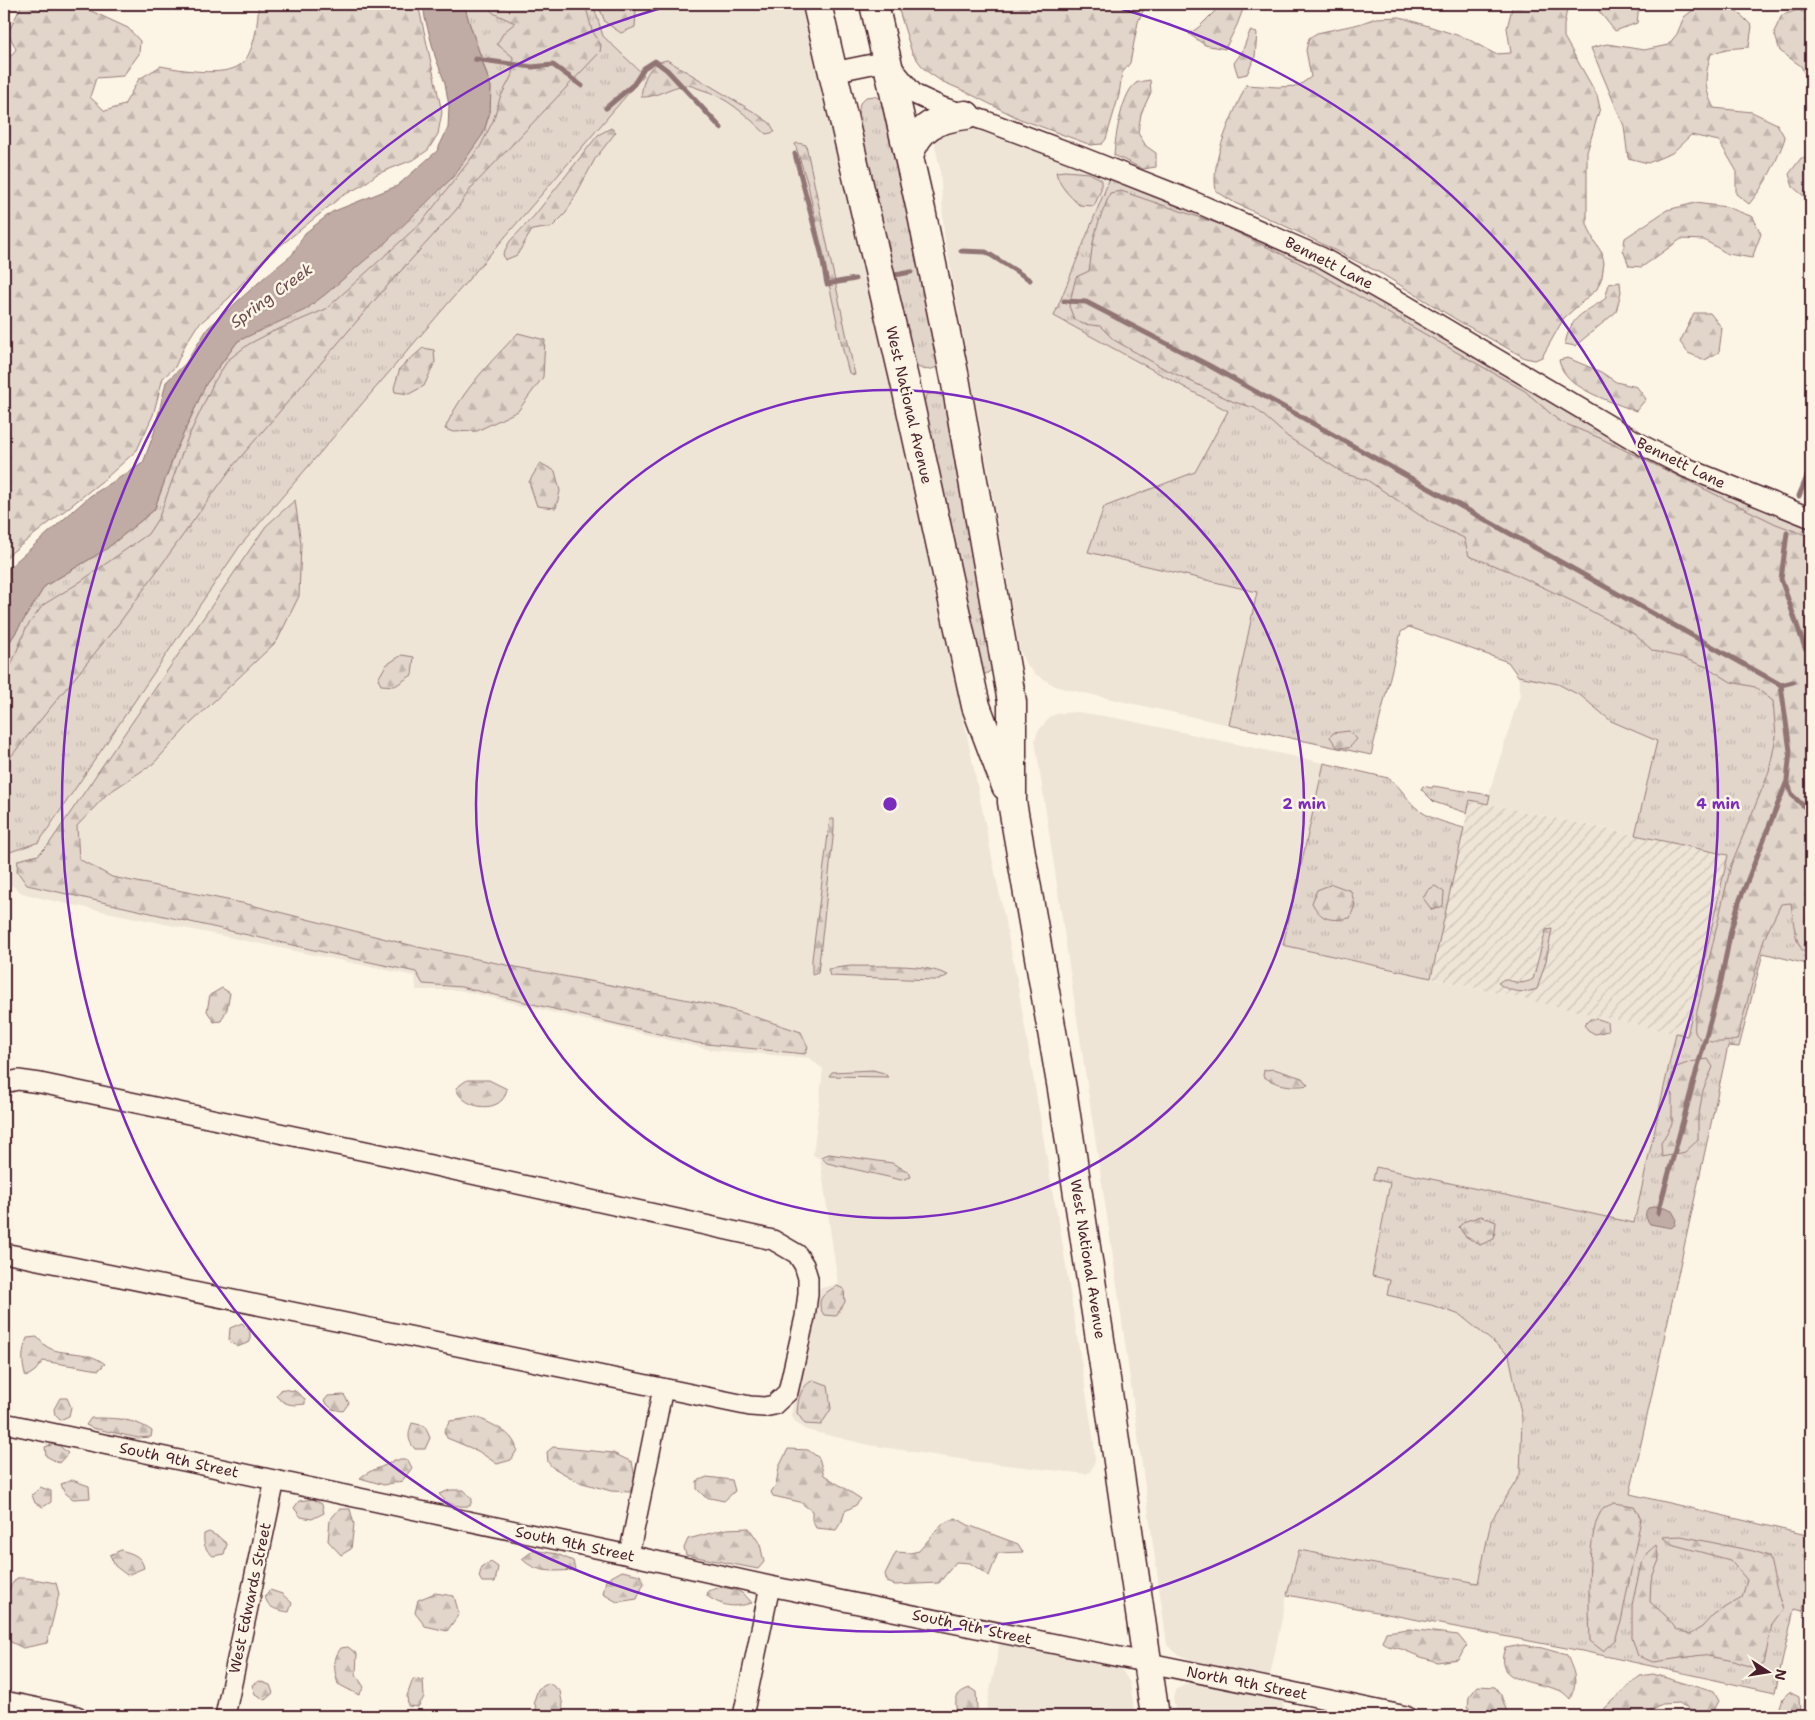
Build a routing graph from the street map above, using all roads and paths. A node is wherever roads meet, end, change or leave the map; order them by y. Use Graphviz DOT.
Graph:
graph roads {
  1 [pos="817,4"];
  2 [pos="874,4"];
  3 [pos="887,61"];
  4 [pos="833,72"];
  5 [pos="966,115"];
  6 [pos="909,155"];
  7 [pos="1811,518"];
  8 [pos="1012,802"];
  9 [pos="4,1083"];
  10 [pos="4,1253"];
  11 [pos="663,1388"];
  12 [pos="4,1423"];
  13 [pos="275,1480"];
  14 [pos="630,1555"];
  15 [pos="770,1586"];
  16 [pos="1147,1663"];
  17 [pos="4,1701"];
  18 [pos="77,1716"];
  19 [pos="225,1716"];
  20 [pos="743,1716"];
  21 [pos="1155,1716"];
  22 [pos="1406,1716"];
  1 -- 4 [label="main road, West National Avenue"];
  2 -- 3 [label="main road, West National Avenue"];
  3 -- 4 [label="street"];
  3 -- 5 [label="street, Bennett Lane"];
  3 -- 6 [label="main road, West National Avenue"];
  4 -- 8 [label="main road, West National Avenue"];
  5 -- 6 [label="main road"];
  5 -- 7 [label="street, Bennett Lane"];
  6 -- 8 [label="main road, West National Avenue"];
  8 -- 16 [label="main road, West National Avenue"];
  9 -- 11 [label="street"];
  10 -- 11 [label="street"];
  11 -- 14 [label="street"];
  12 -- 13 [label="street, South 9th Street"];
  13 -- 14 [label="street, South 9th Street"];
  13 -- 19 [label="street, West Edwards Street"];
  14 -- 15 [label="street, South 9th Street"];
  15 -- 16 [label="street, South 9th Street"];
  15 -- 20 [label="street"];
  16 -- 21 [label="main road, West National Avenue"];
  16 -- 22 [label="street, North 9th Street"];
  17 -- 18 [label="street"];
}
